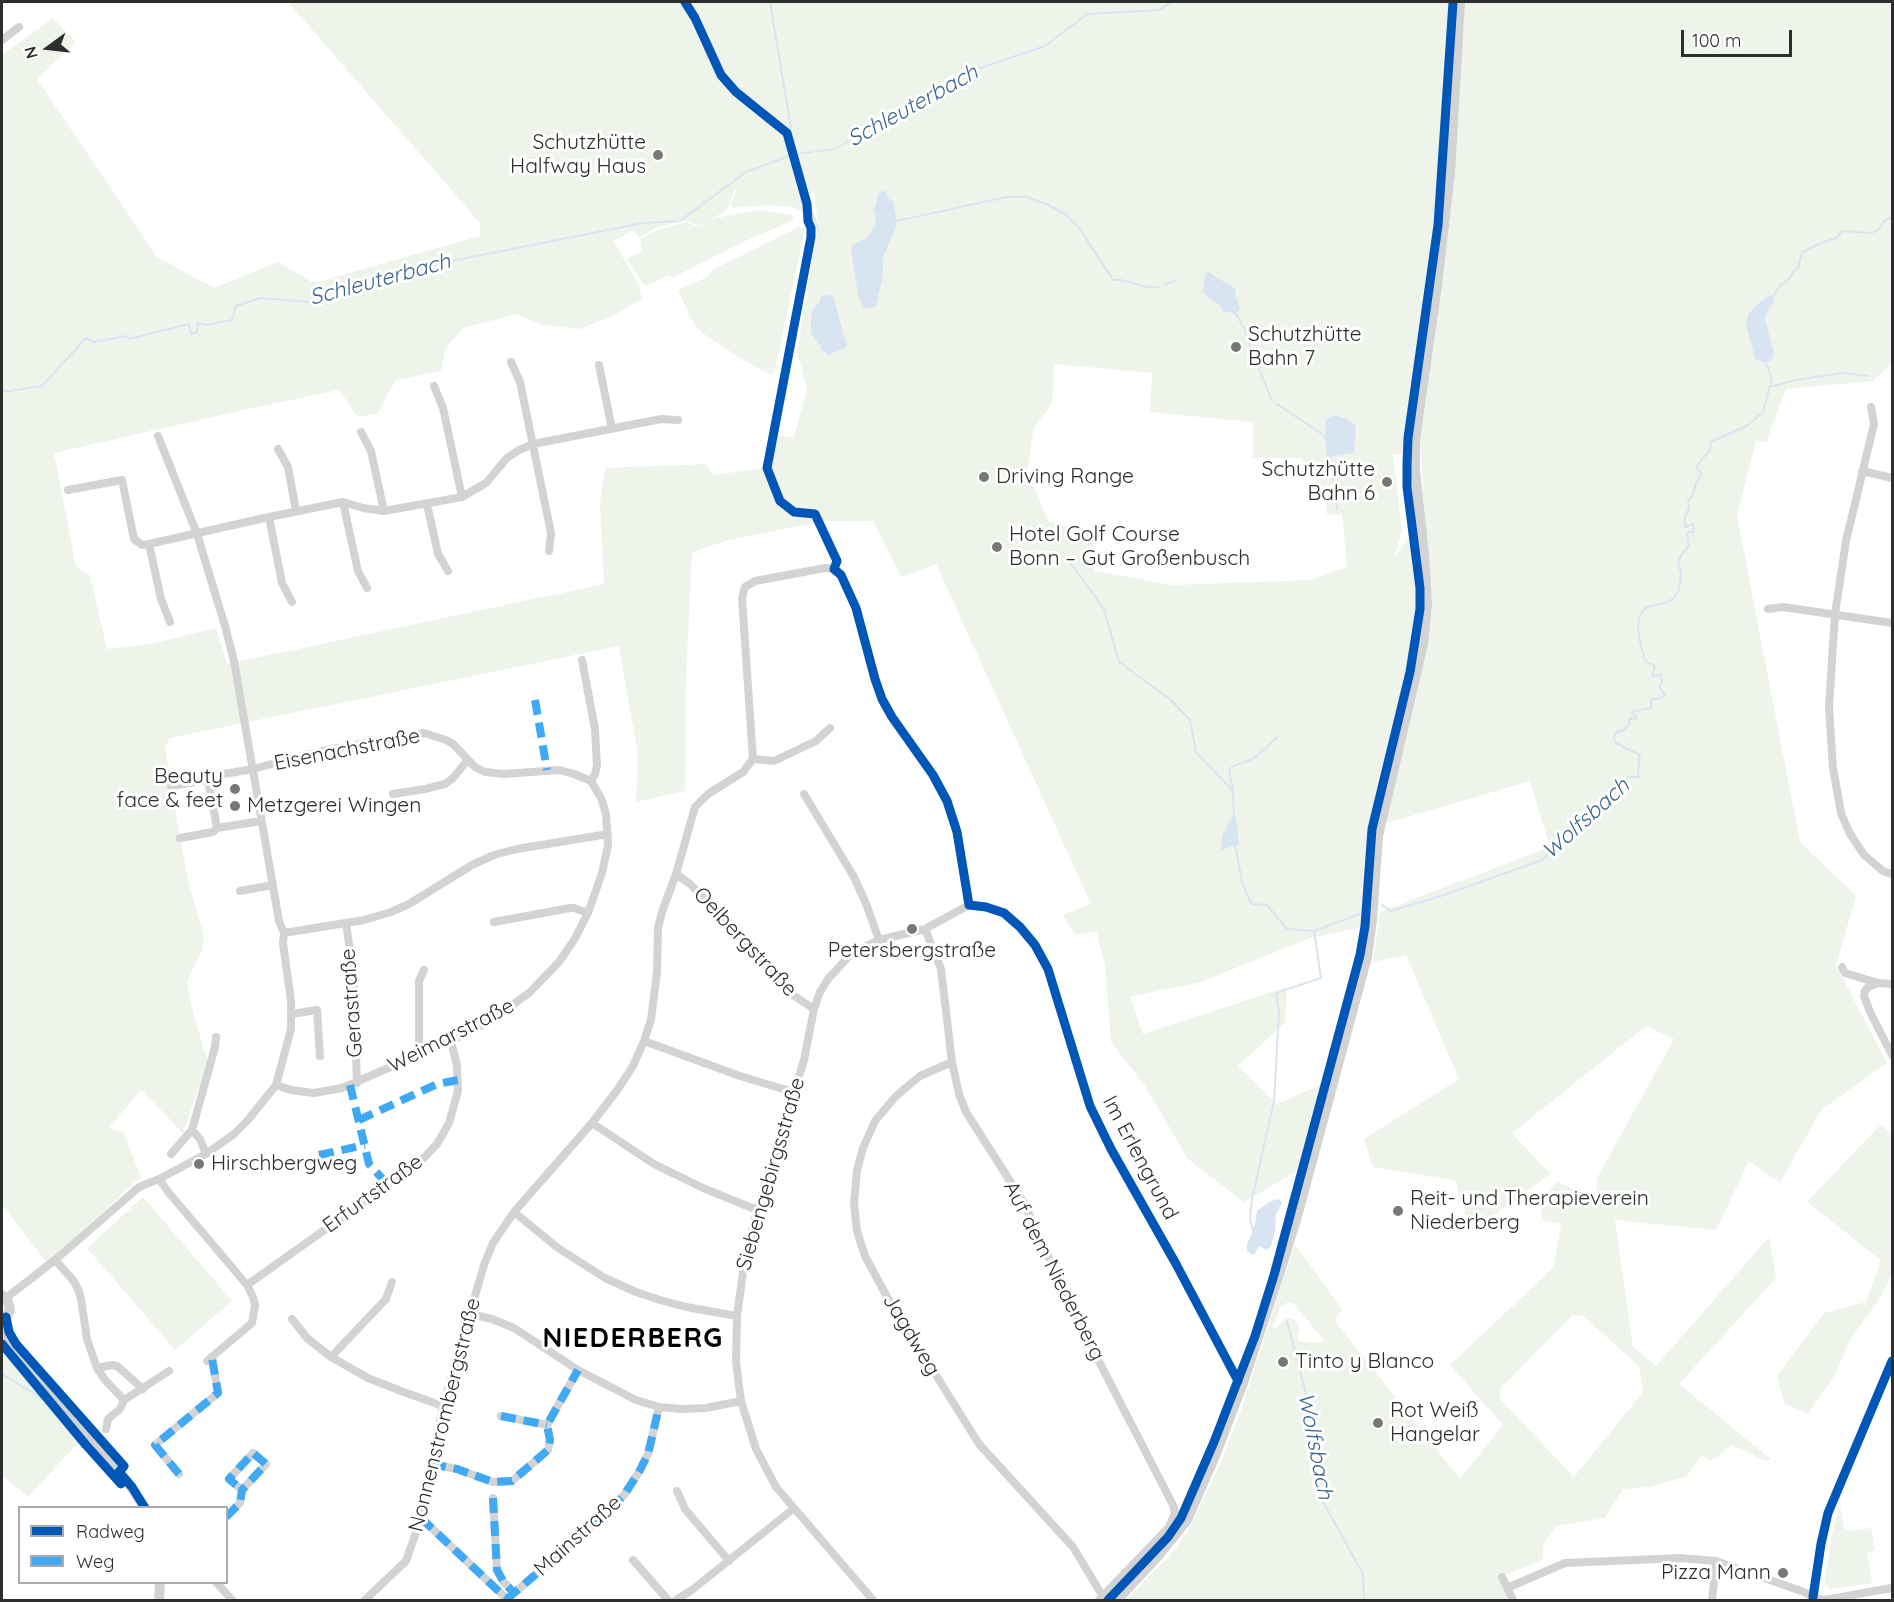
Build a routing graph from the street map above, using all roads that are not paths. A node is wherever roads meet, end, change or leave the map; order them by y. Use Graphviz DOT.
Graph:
graph roads {
  1 [pos="1460,2"];
  2 [pos="19,27"];
  3 [pos="2,40"];
  4 [pos="511,362"];
  5 [pos="599,365"];
  6 [pos="434,386"];
  7 [pos="1871,408"];
  8 [pos="678,420"];
  9 [pos="612,429"];
  10 [pos="361,432"];
  11 [pos="158,436"];
  12 [pos="533,444"];
  13 [pos="278,449"];
  14 [pos="1862,471"];
  15 [pos="1893,478"];
  16 [pos="68,490"];
  17 [pos="462,497"];
  18 [pos="343,502"];
  19 [pos="428,504"];
  20 [pos="296,511"];
  21 [pos="384,512"];
  22 [pos="268,517"];
  23 [pos="197,534"];
  24 [pos="149,544"];
  25 [pos="549,551"];
  26 [pos="448,571"];
  27 [pos="367,588"];
  28 [pos="292,602"];
  29 [pos="1768,609"];
  30 [pos="1835,614"];
  31 [pos="170,622"];
  32 [pos="1893,623"];
  33 [pos="582,660"];
  34 [pos="830,728"];
  35 [pos="753,759"];
  36 [pos="467,761"];
  37 [pos="253,769"];
  38 [pos="208,780"];
  39 [pos="591,781"];
  40 [pos="171,786"];
  41 [pos="393,794"];
  42 [pos="804,794"];
  43 [pos="261,821"];
  44 [pos="217,828"];
  45 [pos="608,834"];
  46 [pos="180,838"];
  47 [pos="676,874"];
  48 [pos="1893,874"];
  49 [pos="273,885"];
  50 [pos="240,891"];
  51 [pos="969,905"];
  52 [pos="588,913"];
  53 [pos="494,922"];
  54 [pos="346,923"];
  55 [pos="925,929"];
  56 [pos="284,933"];
  57 [pos="879,940"];
  58 [pos="1842,967"];
  59 [pos="424,970"];
  60 [pos="1878,983"];
  61 [pos="1893,984"];
  62 [pos="814,1009"];
  63 [pos="292,1014"];
  64 [pos="216,1037"];
  65 [pos="451,1041"];
  66 [pos="644,1041"];
  67 [pos="419,1055"];
  68 [pos="1893,1055"];
  69 [pos="320,1056"];
  70 [pos="952,1062"];
  71 [pos="357,1083"];
  72 [pos="276,1085"];
  73 [pos="793,1092"];
  74 [pos="592,1123"];
  75 [pos="192,1130"];
  76 [pos="171,1154"];
  77 [pos="206,1154"];
  78 [pos="159,1179"];
  79 [pos="757,1210"];
  80 [pos="514,1212"];
  81 [pos="55,1260"];
  82 [pos="392,1282"];
  83 [pos="247,1285"];
  84 [pos="4,1297"];
  85 [pos="470,1314"];
  86 [pos="737,1316"];
  87 [pos="292,1319"];
  88 [pos="2,1321"];
  89 [pos="331,1357"];
  90 [pos="1893,1361"];
  91 [pos="97,1368"];
  92 [pos="578,1370"];
  93 [pos="169,1371"];
  94 [pos="1243,1383"];
  95 [pos="143,1389"];
  96 [pos="124,1400"];
  97 [pos="741,1401"];
  98 [pos="443,1406"];
  99 [pos="659,1407"];
  100 [pos="501,1416"];
  101 [pos="547,1425"];
  102 [pos="105,1429"];
  103 [pos="431,1464"];
  104 [pos="179,1474"];
  105 [pos="242,1490"];
  106 [pos="677,1491"];
  107 [pos="493,1498"];
  108 [pos="144,1506"];
  109 [pos="793,1509"];
  110 [pos="228,1515"];
  111 [pos="421,1518"];
  112 [pos="633,1560"];
  113 [pos="729,1561"];
  114 [pos="1716,1561"];
  115 [pos="1502,1577"];
  116 [pos="160,1584"];
  117 [pos="218,1584"];
  118 [pos="1507,1588"];
  119 [pos="1893,1588"];
  120 [pos="514,1593"];
  121 [pos="1102,1599"];
  122 [pos="1812,1599"];
  123 [pos="159,1600"];
  124 [pos="232,1600"];
  125 [pos="365,1600"];
  126 [pos="668,1600"];
  127 [pos="676,1600"];
  128 [pos="873,1600"];
  129 [pos="1117,1600"];
  130 [pos="1513,1600"];
  131 [pos="1712,1600"];
  1 -- 94 [label="street"];
  2 -- 3 [label="street"];
  4 -- 12 [label="street"];
  5 -- 9 [label="street"];
  6 -- 17 [label="street"];
  7 -- 14 [label="street"];
  8 -- 9 [label="street"];
  9 -- 12 [label="street"];
  10 -- 21 [label="street"];
  11 -- 23 [label="street"];
  12 -- 17 [label="street"];
  12 -- 25 [label="street"];
  13 -- 20 [label="street"];
  14 -- 15 [label="street"];
  14 -- 30 [label="street"];
  16 -- 24 [label="street"];
  17 -- 19 [label="street"];
  18 -- 20 [label="street"];
  18 -- 21 [label="street"];
  18 -- 27 [label="street"];
  19 -- 21 [label="street"];
  19 -- 26 [label="street"];
  20 -- 22 [label="street"];
  22 -- 23 [label="street"];
  22 -- 28 [label="street"];
  23 -- 24 [label="street"];
  23 -- 37 [label="street"];
  24 -- 31 [label="street"];
  29 -- 30 [label="street"];
  30 -- 32 [label="street"];
  30 -- 48 [label="street"];
  33 -- 39 [label="street"];
  34 -- 35 [label="street"];
  35 -- 47 [label="street, Nonnenstrombergstraße"];
  35 -- 51 [label="street"];
  36 -- 37 [label="street, Eisenachstraße"];
  36 -- 39 [label="street, Eisenachstraße"];
  36 -- 41 [label="street"];
  37 -- 38 [label="street, Eisenachstraße"];
  37 -- 43 [label="street"];
  38 -- 40 [label="street, Eisenachstraße"];
  38 -- 44 [label="street"];
  39 -- 45 [label="street, Weimarstraße"];
  42 -- 57 [label="street"];
  43 -- 44 [label="street"];
  43 -- 49 [label="street"];
  44 -- 46 [label="street"];
  45 -- 52 [label="street, Weimarstraße"];
  45 -- 54 [label="street"];
  47 -- 62 [label="street, Oelbergstraße"];
  47 -- 66 [label="street, Nonnenstrombergstraße"];
  49 -- 50 [label="street"];
  49 -- 56 [label="street"];
  51 -- 55 [label="street, Siebengebirgsstraße"];
  51 -- 94 [label="street, Im Erlengrund"];
  52 -- 53 [label="street"];
  52 -- 65 [label="street, Weimarstraße"];
  54 -- 56 [label="street"];
  54 -- 71 [label="street, Gerastraße"];
  55 -- 57 [label="street, Siebengebirgsstraße"];
  55 -- 70 [label="street, Auf dem Niederberg"];
  56 -- 63 [label="street"];
  57 -- 62 [label="street, Siebengebirgsstraße"];
  58 -- 60 [label="street"];
  59 -- 67 [label="street"];
  60 -- 61 [label="street"];
  60 -- 68 [label="street"];
  62 -- 73 [label="street, Siebengebirgsstraße"];
  63 -- 69 [label="street"];
  63 -- 72 [label="street"];
  64 -- 75 [label="street"];
  65 -- 67 [label="street, Weimarstraße"];
  65 -- 83 [label="street, Erfurtstraße"];
  66 -- 73 [label="street"];
  66 -- 74 [label="street, Nonnenstrombergstraße"];
  67 -- 71 [label="street, Weimarstraße"];
  70 -- 121 [label="street, Auf dem Niederberg"];
  70 -- 121 [label="street, Jagdweg"];
  71 -- 72 [label="street, Weimarstraße"];
  72 -- 77 [label="street"];
  73 -- 79 [label="street, Siebengebirgsstraße"];
  74 -- 79 [label="street"];
  74 -- 80 [label="street, Nonnenstrombergstraße"];
  75 -- 76 [label="street"];
  75 -- 77 [label="street"];
  77 -- 78 [label="street"];
  78 -- 81 [label="street"];
  78 -- 83 [label="street"];
  79 -- 86 [label="street, Siebengebirgsstraße"];
  80 -- 85 [label="street, Nonnenstrombergstraße"];
  80 -- 86 [label="street"];
  81 -- 84 [label="street"];
  81 -- 91 [label="street"];
  82 -- 89 [label="street"];
  83 -- 104 [label="street"];
  84 -- 88 [label="street"];
  85 -- 92 [label="street"];
  85 -- 98 [label="street, Nonnenstrombergstraße"];
  86 -- 97 [label="street, Siebengebirgsstraße"];
  87 -- 89 [label="street"];
  88 -- 108 [label="street"];
  89 -- 98 [label="street"];
  90 -- 122 [label="street"];
  91 -- 95 [label="street"];
  91 -- 96 [label="street"];
  92 -- 99 [label="street"];
  92 -- 101 [label="street"];
  93 -- 95 [label="street"];
  94 -- 129 [label="street"];
  95 -- 96 [label="street"];
  96 -- 102 [label="street"];
  97 -- 99 [label="street"];
  97 -- 109 [label="street, Siebengebirgsstraße"];
  98 -- 103 [label="street, Nonnenstrombergstraße"];
  99 -- 120 [label="street, Mainstraße"];
  100 -- 101 [label="street"];
  101 -- 103 [label="street"];
  103 -- 111 [label="street, Nonnenstrombergstraße"];
  105 -- 105 [label="street"];
  105 -- 110 [label="street"];
  106 -- 113 [label="street"];
  107 -- 120 [label="street, Mainstraße"];
  109 -- 113 [label="street"];
  109 -- 128 [label="street, Siebengebirgsstraße"];
  111 -- 120 [label="street, Mainstraße"];
  111 -- 125 [label="street, Nonnenstrombergstraße"];
  112 -- 126 [label="street"];
  113 -- 127 [label="street"];
  114 -- 118 [label="street"];
  114 -- 122 [label="street"];
  114 -- 131 [label="street"];
  115 -- 118 [label="street"];
  116 -- 123 [label="street"];
  117 -- 124 [label="street"];
  118 -- 130 [label="street"];
  119 -- 122 [label="street"];
}
